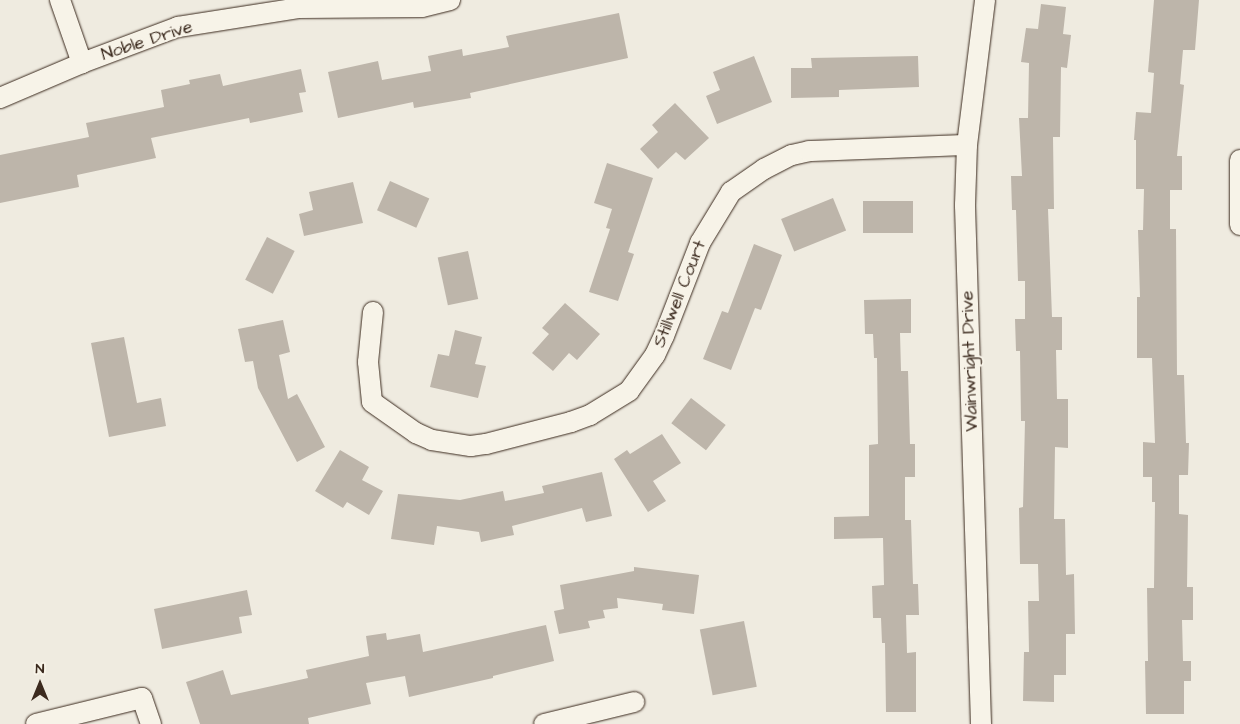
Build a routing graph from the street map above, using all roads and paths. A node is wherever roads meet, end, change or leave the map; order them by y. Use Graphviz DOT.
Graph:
graph roads {
  1 [pos="60,0"];
  2 [pos="450,0"];
  3 [pos="985,0"];
  4 [pos="300,4"];
  5 [pos="82,63"];
  6 [pos="0,98"];
  7 [pos="967,145"];
  8 [pos="1240,160"];
  9 [pos="1240,225"];
  10 [pos="372,312"];
  11 [pos="634,702"];
  12 [pos="36,724"];
  13 [pos="151,724"];
  14 [pos="544,724"];
  15 [pos="980,724"];
  1 -- 5 [label="street"];
  2 -- 4 [label="street, Noble Drive"];
  3 -- 7 [label="street, Wainwright Drive"];
  4 -- 5 [label="street, Noble Drive"];
  5 -- 6 [label="street, Noble Drive"];
  7 -- 10 [label="street, Stillwell Court"];
  7 -- 15 [label="street, Wainwright Drive"];
  8 -- 9 [label="street"];
  11 -- 14 [label="street"];
  12 -- 13 [label="street"];
}
